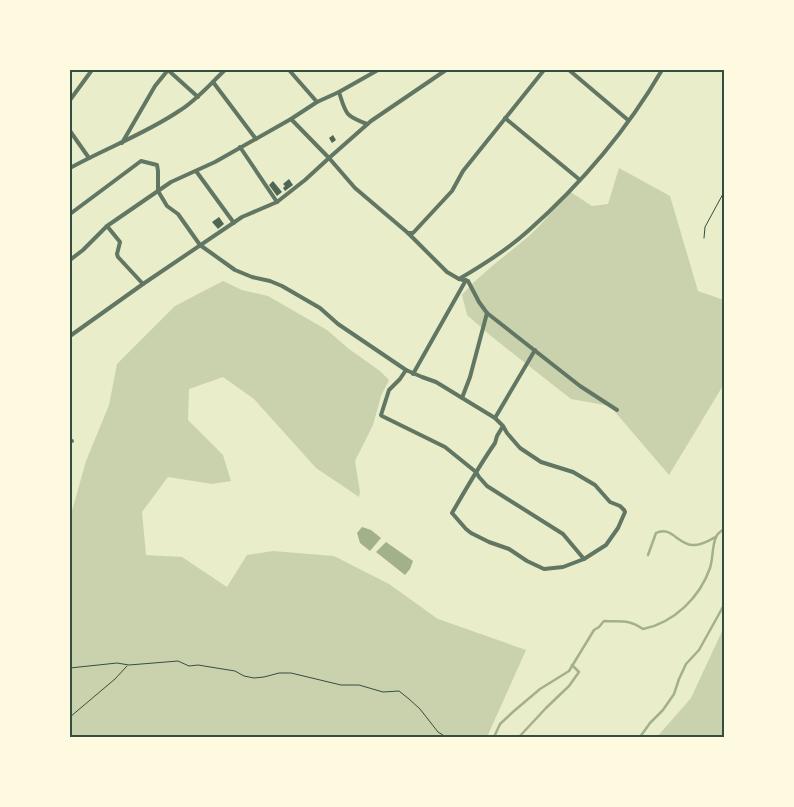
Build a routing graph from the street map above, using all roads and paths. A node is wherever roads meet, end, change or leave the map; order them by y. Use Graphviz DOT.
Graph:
graph roads {
  1 [pos="92,70"];
  2 [pos="168,70"];
  3 [pos="225,70"];
  4 [pos="289,70"];
  5 [pos="378,70"];
  6 [pos="446,70"];
  7 [pos="544,70"];
  8 [pos="569,70"];
  9 [pos="662,70"];
  10 [pos="212,82"];
  11 [pos="339,92"];
  12 [pos="198,97"];
  13 [pos="70,100"];
  14 [pos="318,102"];
  15 [pos="505,118"];
  16 [pos="291,119"];
  17 [pos="628,120"];
  18 [pos="367,124"];
  19 [pos="70,131"];
  20 [pos="256,139"];
  21 [pos="122,143"];
  22 [pos="240,148"];
  23 [pos="89,158"];
  24 [pos="329,158"];
  25 [pos="70,168"];
  26 [pos="196,171"];
  27 [pos="580,180"];
  28 [pos="158,192"];
  29 [pos="724,192"];
  30 [pos="278,202"];
  31 [pos="70,214"];
  32 [pos="234,223"];
  33 [pos="107,226"];
  34 [pos="408,233"];
  35 [pos="704,238"];
  36 [pos="200,245"];
  37 [pos="70,260"];
  38 [pos="459,279"];
  39 [pos="466,280"];
  40 [pos="143,284"];
  41 [pos="488,313"];
  42 [pos="70,336"];
  43 [pos="535,350"];
  44 [pos="406,370"];
  45 [pos="414,374"];
  46 [pos="462,398"];
  47 [pos="617,410"];
  48 [pos="494,418"];
  49 [pos="503,426"];
  50 [pos="476,472"];
  51 [pos="584,559"];
  52 [pos="129,665"];
  53 [pos="70,668"];
  54 [pos="70,717"];
  55 [pos="446,737"];
  1 -- 13 [label="street"];
  2 -- 12 [label="street"];
  2 -- 21 [label="street"];
  3 -- 10 [label="street"];
  4 -- 14 [label="street"];
  5 -- 11 [label="street"];
  6 -- 18 [label="street"];
  7 -- 15 [label="street"];
  8 -- 17 [label="street"];
  9 -- 17 [label="street"];
  10 -- 12 [label="street"];
  10 -- 20 [label="street"];
  11 -- 14 [label="street"];
  11 -- 18 [label="street"];
  12 -- 21 [label="street"];
  14 -- 16 [label="street"];
  15 -- 27 [label="street"];
  15 -- 34 [label="street"];
  16 -- 20 [label="street"];
  16 -- 24 [label="street"];
  17 -- 27 [label="street"];
  18 -- 24 [label="street"];
  19 -- 23 [label="street"];
  20 -- 22 [label="street"];
  21 -- 23 [label="street"];
  22 -- 26 [label="street"];
  22 -- 30 [label="street"];
  23 -- 25 [label="street"];
  24 -- 30 [label="street"];
  24 -- 34 [label="street"];
  26 -- 28 [label="street"];
  26 -- 32 [label="street"];
  27 -- 38 [label="street"];
  28 -- 31 [label="street"];
  28 -- 33 [label="street"];
  28 -- 36 [label="street"];
  29 -- 35 [label="path"];
  30 -- 32 [label="street"];
  32 -- 36 [label="street"];
  33 -- 37 [label="street"];
  33 -- 40 [label="street"];
  34 -- 38 [label="street"];
  36 -- 40 [label="street"];
  36 -- 44 [label="street"];
  38 -- 39 [label="street"];
  39 -- 41 [label="street"];
  39 -- 45 [label="street"];
  40 -- 42 [label="street"];
  41 -- 43 [label="street"];
  41 -- 46 [label="street"];
  43 -- 47 [label="street"];
  43 -- 48 [label="street"];
  44 -- 45 [label="street"];
  44 -- 50 [label="street"];
  45 -- 46 [label="street"];
  46 -- 48 [label="street"];
  48 -- 49 [label="street"];
  49 -- 50 [label="street"];
  49 -- 51 [label="street"];
  50 -- 51 [label="street"];
  50 -- 51 [label="street"];
  52 -- 53 [label="path"];
  52 -- 54 [label="path"];
  52 -- 55 [label="path"];
}
